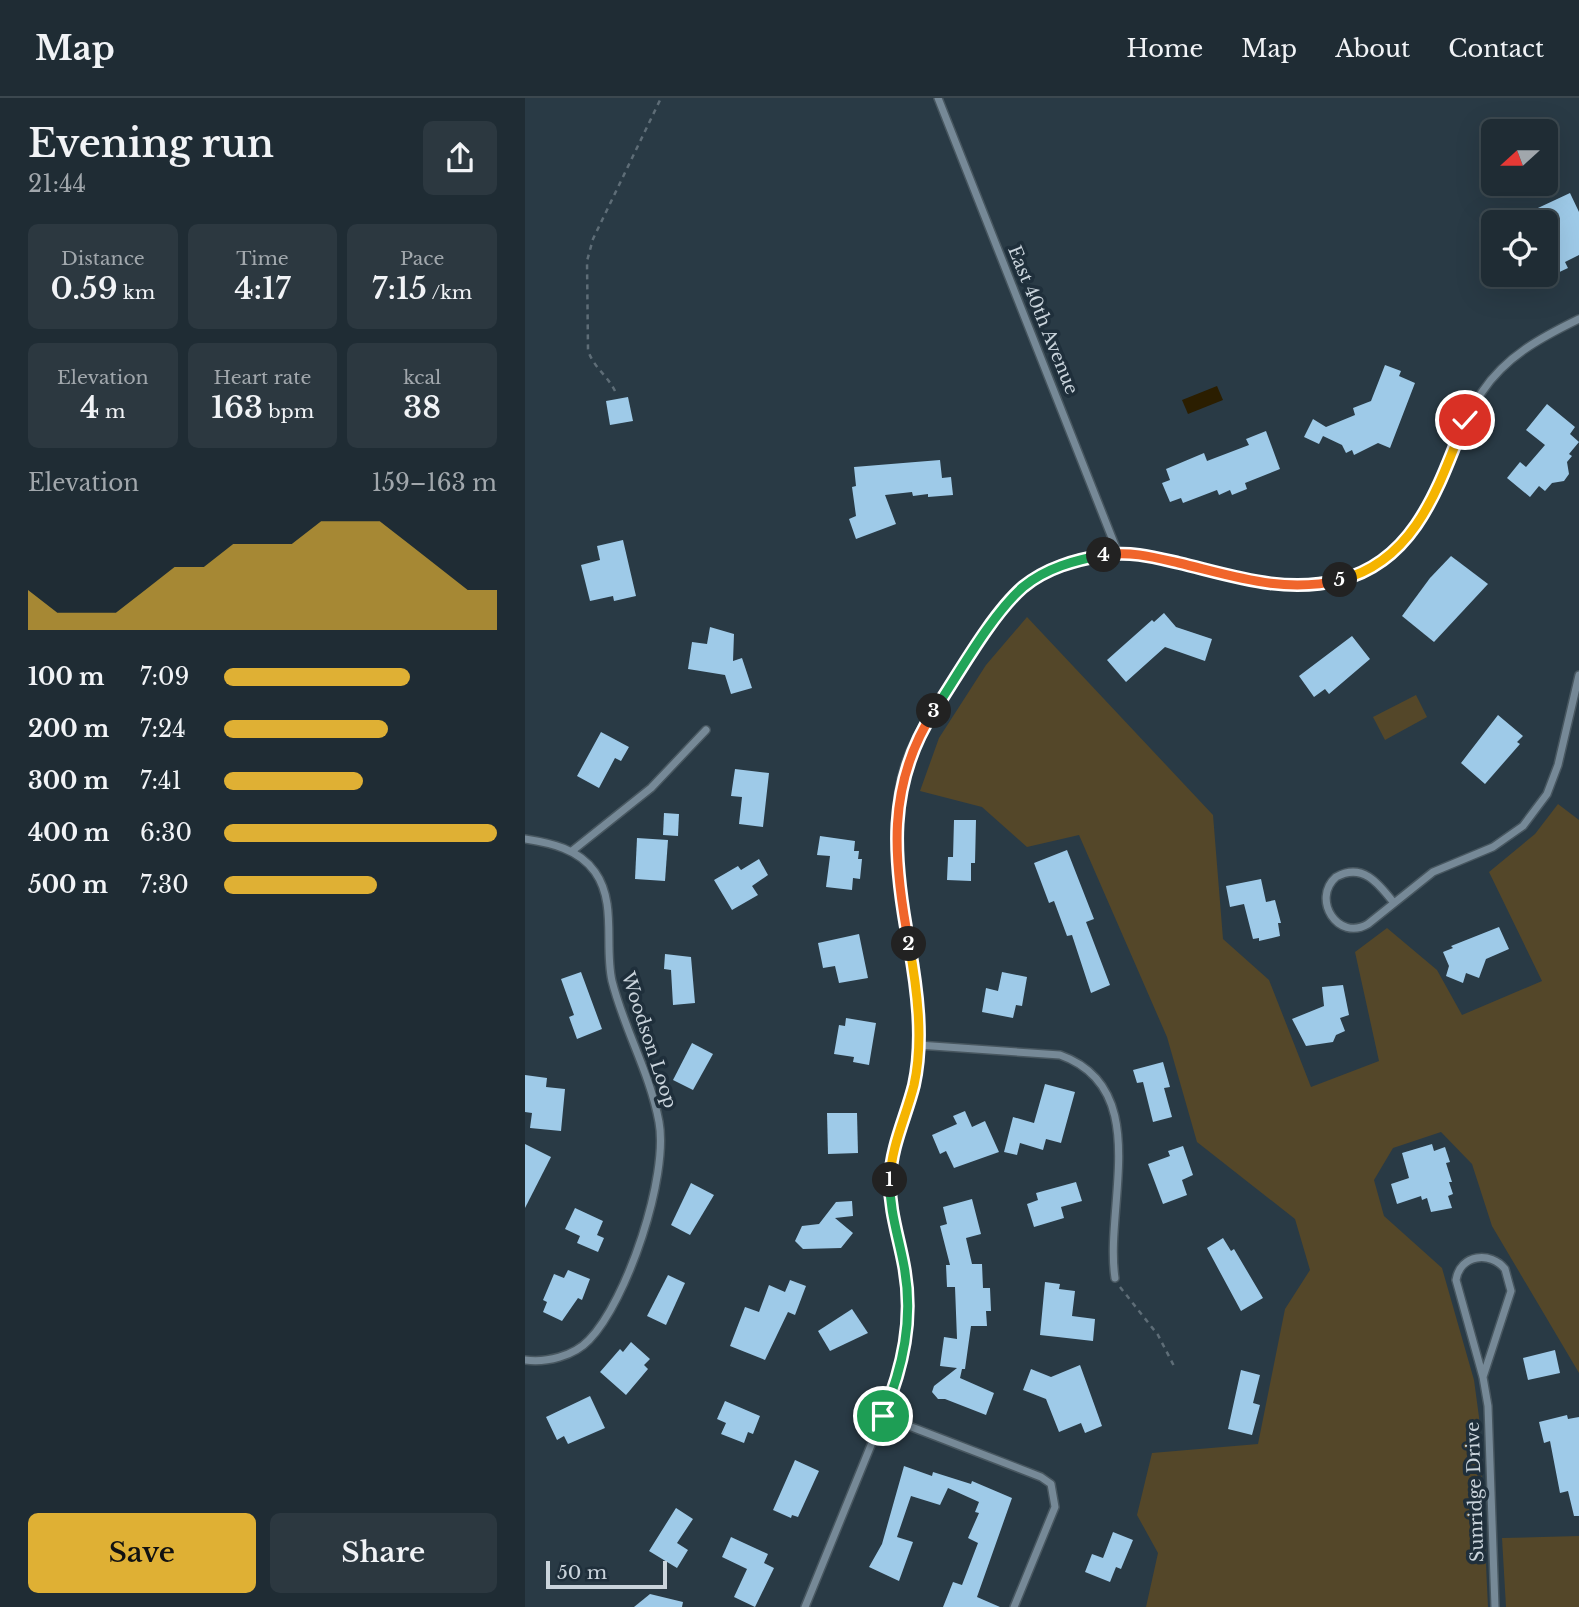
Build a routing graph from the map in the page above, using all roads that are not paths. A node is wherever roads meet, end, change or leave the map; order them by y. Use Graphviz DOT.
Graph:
graph roads {
  1 [pos="938,98"];
  2 [pos="1579,319"];
  3 [pos="1118,553"];
  4 [pos="1579,675"];
  5 [pos="706,730"];
  6 [pos="525,839"];
  7 [pos="572,851"];
  8 [pos="1394,903"];
  9 [pos="918,1045"];
  10 [pos="1115,1278"];
  11 [pos="525,1360"];
  12 [pos="1483,1377"];
  13 [pos="883,1416"];
  14 [pos="806,1607"];
  15 [pos="1014,1607"];
  16 [pos="1495,1607"];
  1 -- 3 [label="street, East 40th Avenue"];
  2 -- 3 [label="street"];
  3 -- 9 [label="street"];
  4 -- 8 [label="street"];
  5 -- 7 [label="street"];
  6 -- 7 [label="street, Woodson Loop"];
  7 -- 11 [label="street, Woodson Loop"];
  8 -- 8 [label="street"];
  9 -- 10 [label="street"];
  9 -- 13 [label="street"];
  12 -- 12 [label="street, Sunridge Drive"];
  12 -- 16 [label="street, Sunridge Drive"];
  13 -- 14 [label="street"];
  13 -- 15 [label="street"];
}
